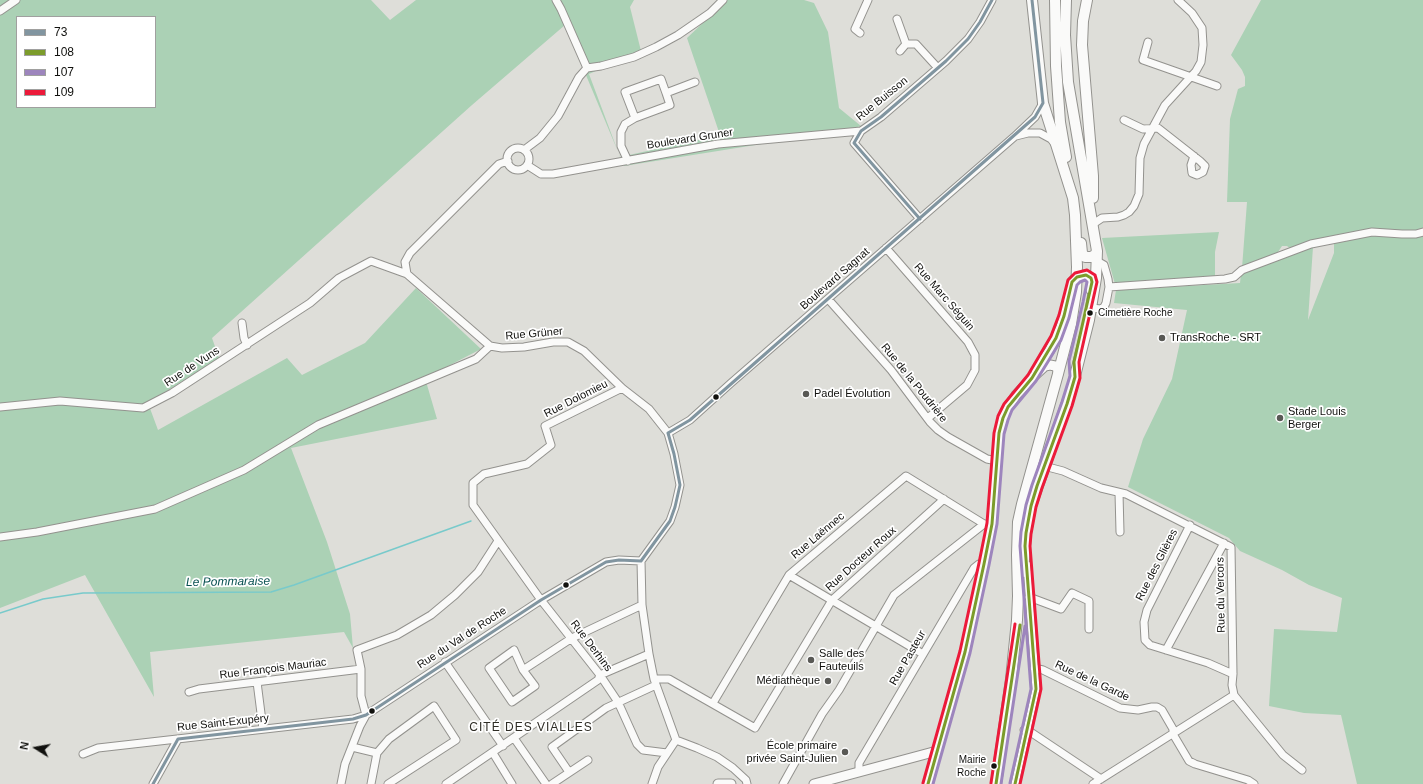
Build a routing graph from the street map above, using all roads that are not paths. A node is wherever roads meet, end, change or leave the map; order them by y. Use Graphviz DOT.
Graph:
graph roads {
  1 [pos="16,0"];
  2 [pos="556,0"];
  3 [pos="723,0"];
  4 [pos="868,0"];
  5 [pos="992,0"];
  6 [pos="1032,0"];
  7 [pos="1055,0"];
  8 [pos="1066,0"];
  9 [pos="1087,0"];
  10 [pos="1178,0"];
  11 [pos="0,10"];
  12 [pos="897,19"];
  13 [pos="860,33"];
  14 [pos="1148,42"];
  15 [pos="906,44"];
  16 [pos="900,51"];
  17 [pos="938,67"];
  18 [pos="587,68"];
  19 [pos="1191,76"];
  20 [pos="695,82"];
  21 [pos="1217,86"];
  22 [pos="666,93"];
  23 [pos="1043,103"];
  24 [pos="635,118"];
  25 [pos="1124,120"];
  26 [pos="1151,128"];
  27 [pos="861,131"];
  28 [pos="1014,137"];
  29 [pos="1056,145"];
  30 [pos="524,150"];
  31 [pos="1194,156"];
  32 [pos="628,160"];
  33 [pos="508,161"];
  34 [pos="527,165"];
  35 [pos="1072,196"];
  36 [pos="920,219"];
  37 [pos="1093,224"];
  38 [pos="1423,232"];
  39 [pos="886,248"];
  40 [pos="1097,251"];
  41 [pos="370,261"];
  42 [pos="1097,261"];
  43 [pos="407,274"];
  44 [pos="1074,280"];
  45 [pos="1109,287"];
  46 [pos="828,299"];
  47 [pos="1091,308"];
  48 [pos="242,323"];
  49 [pos="247,344"];
  50 [pos="490,346"];
  51 [pos="1058,374"];
  52 [pos="1075,377"];
  53 [pos="1032,378"];
  54 [pos="622,388"];
  55 [pos="0,407"];
  56 [pos="928,418"];
  57 [pos="668,433"];
  58 [pos="997,461"];
  59 [pos="1044,466"];
  60 [pos="1119,493"];
  61 [pos="944,499"];
  62 [pos="988,524"];
  63 [pos="1190,525"];
  64 [pos="1120,532"];
  65 [pos="0,537"];
  66 [pos="498,541"];
  67 [pos="1224,543"];
  68 [pos="1025,546"];
  69 [pos="641,561"];
  70 [pos="984,564"];
  71 [pos="789,575"];
  72 [pos="1029,597"];
  73 [pos="541,600"];
  74 [pos="832,600"];
  75 [pos="642,605"];
  76 [pos="876,626"];
  77 [pos="1089,629"];
  78 [pos="572,638"];
  79 [pos="1166,650"];
  80 [pos="649,654"];
  81 [pos="923,654"];
  82 [pos="445,662"];
  83 [pos="1034,668"];
  84 [pos="361,670"];
  85 [pos="523,670"];
  86 [pos="1233,674"];
  87 [pos="600,675"];
  88 [pos="1011,679"];
  89 [pos="257,682"];
  90 [pos="655,682"];
  91 [pos="189,692"];
  92 [pos="1234,694"];
  93 [pos="618,702"];
  94 [pos="713,704"];
  95 [pos="366,714"];
  96 [pos="263,729"];
  97 [pos="1025,730"];
  98 [pos="1173,734"];
  99 [pos="514,738"];
  100 [pos="178,739"];
  101 [pos="676,740"];
  102 [pos="503,746"];
  103 [pos="352,747"];
  104 [pos="937,750"];
  105 [pos="377,753"];
  106 [pos="493,753"];
  107 [pos="667,753"];
  108 [pos="83,754"];
  109 [pos="588,760"];
  110 [pos="1302,770"];
  111 [pos="569,772"];
  112 [pos="859,772"];
  113 [pos="1097,782"];
  114 [pos="153,784"];
  115 [pos="341,784"];
  116 [pos="371,784"];
  117 [pos="388,784"];
  118 [pos="446,784"];
  119 [pos="512,784"];
  120 [pos="546,784"];
  121 [pos="552,784"];
  122 [pos="652,784"];
  123 [pos="718,784"];
  124 [pos="731,784"];
  125 [pos="747,784"];
  126 [pos="783,784"];
  127 [pos="814,784"];
  128 [pos="928,784"];
  129 [pos="996,784"];
  130 [pos="1011,784"];
  131 [pos="1015,784"];
  132 [pos="1254,784"];
  1 -- 11 [label="street"];
  2 -- 18 [label="street"];
  3 -- 18 [label="street"];
  4 -- 13 [label="street"];
  5 -- 17 [label="street, Rue Buisson"];
  6 -- 23 [label="main road"];
  7 -- 35 [label="main road"];
  8 -- 37 [label="main road"];
  9 -- 37 [label="main road"];
  10 -- 19 [label="street"];
  12 -- 15 [label="street"];
  14 -- 19 [label="street"];
  15 -- 16 [label="street"];
  15 -- 17 [label="street"];
  17 -- 27 [label="street, Rue Buisson"];
  18 -- 30 [label="street"];
  19 -- 21 [label="street"];
  19 -- 26 [label="street"];
  20 -- 22 [label="street"];
  22 -- 24 [label="street"];
  22 -- 24 [label="street"];
  23 -- 28 [label="street, Boulevard Sagnat"];
  23 -- 29 [label="main road"];
  24 -- 32 [label="street"];
  25 -- 26 [label="street"];
  26 -- 31 [label="street"];
  26 -- 37 [label="street"];
  27 -- 32 [label="street, Boulevard Gruner"];
  27 -- 36 [label="street, Rue Buisson"];
  28 -- 29 [label="street"];
  28 -- 36 [label="street, Boulevard Sagnat"];
  29 -- 35 [label="main road"];
  30 -- 33 [label="street"];
  30 -- 34 [label="street"];
  32 -- 34 [label="street, Boulevard Gruner"];
  33 -- 34 [label="street"];
  33 -- 43 [label="street"];
  35 -- 40 [label="main road"];
  35 -- 44 [label="main road"];
  36 -- 39 [label="street, Boulevard Sagnat"];
  37 -- 40 [label="main road"];
  38 -- 45 [label="street"];
  39 -- 46 [label="street, Boulevard Sagnat"];
  39 -- 56 [label="street, Rue Marc Séguin"];
  40 -- 42 [label="main road"];
  41 -- 43 [label="street, Rue Grüner"];
  41 -- 49 [label="street, Rue de Vuns"];
  42 -- 45 [label="street"];
  42 -- 47 [label="main road"];
  43 -- 50 [label="street, Rue Grüner"];
  44 -- 51 [label="main road"];
  44 -- 52 [label="street"];
  44 -- 53 [label="street"];
  45 -- 47 [label="street"];
  46 -- 56 [label="street, Rue de la Poudrière"];
  46 -- 57 [label="street, Boulevard Sagnat"];
  47 -- 52 [label="main road"];
  48 -- 49 [label="street"];
  49 -- 55 [label="street, Rue de Vuns"];
  50 -- 54 [label="street, Rue Grüner"];
  50 -- 65 [label="street"];
  51 -- 53 [label="street"];
  51 -- 88 [label="main road"];
  52 -- 59 [label="main road"];
  53 -- 58 [label="street"];
  54 -- 57 [label="street, Rue Grüner"];
  54 -- 66 [label="street, Rue Dolomieu"];
  56 -- 58 [label="street, Rue de la Poudrière"];
  57 -- 69 [label="street"];
  58 -- 62 [label="street"];
  59 -- 60 [label="street, Rue du Vercors"];
  59 -- 68 [label="main road"];
  60 -- 63 [label="street, Rue du Vercors"];
  60 -- 64 [label="street"];
  61 -- 62 [label="street, Rue Laënnec"];
  61 -- 71 [label="street, Rue Laënnec"];
  61 -- 74 [label="street, Rue Docteur Roux"];
  62 -- 70 [label="street"];
  62 -- 76 [label="street"];
  63 -- 67 [label="street, Rue du Vercors"];
  63 -- 79 [label="street, Rue des Glières"];
  66 -- 73 [label="street, Rue Derhins"];
  66 -- 84 [label="street"];
  67 -- 79 [label="street"];
  67 -- 86 [label="street, Rue du Vercors"];
  68 -- 72 [label="street"];
  68 -- 88 [label="main road"];
  69 -- 73 [label="street, Rue du Val de Roche"];
  69 -- 75 [label="street"];
  70 -- 81 [label="street, Rue Pasteur"];
  70 -- 104 [label="street"];
  71 -- 74 [label="street"];
  71 -- 94 [label="street, Rue Laënnec"];
  72 -- 77 [label="street"];
  72 -- 83 [label="street"];
  73 -- 78 [label="street, Rue Derhins"];
  73 -- 82 [label="street, Rue du Val de Roche"];
  74 -- 76 [label="street"];
  74 -- 94 [label="street, Rue Docteur Roux"];
  75 -- 78 [label="street"];
  75 -- 80 [label="street"];
  76 -- 81 [label="street"];
  76 -- 126 [label="street"];
  78 -- 85 [label="street"];
  78 -- 87 [label="street, Rue Derhins"];
  79 -- 86 [label="street, Rue des Glières"];
  80 -- 87 [label="street"];
  80 -- 90 [label="street"];
  81 -- 112 [label="street, Rue Pasteur"];
  82 -- 95 [label="street, Rue du Val de Roche"];
  82 -- 102 [label="street"];
  83 -- 97 [label="street"];
  83 -- 98 [label="street, Rue de la Garde"];
  84 -- 89 [label="street, Rue François Mauriac"];
  84 -- 95 [label="street"];
  85 -- 85 [label="street"];
  86 -- 92 [label="street, Rue du Vercors"];
  87 -- 93 [label="street, Rue Derhins"];
  87 -- 99 [label="street"];
  88 -- 129 [label="main road"];
  89 -- 91 [label="street, Rue François Mauriac"];
  89 -- 96 [label="street"];
  90 -- 93 [label="street"];
  90 -- 94 [label="street"];
  90 -- 101 [label="street"];
  92 -- 98 [label="street"];
  92 -- 110 [label="street"];
  93 -- 107 [label="street, Rue Derhins"];
  93 -- 111 [label="street"];
  95 -- 96 [label="street, Rue Saint-Exupéry"];
  95 -- 103 [label="street"];
  96 -- 100 [label="street, Rue Saint-Exupéry"];
  97 -- 113 [label="street"];
  97 -- 130 [label="street"];
  97 -- 131 [label="street"];
  98 -- 113 [label="street"];
  98 -- 132 [label="street"];
  99 -- 102 [label="street"];
  99 -- 120 [label="street"];
  100 -- 108 [label="street, Rue Saint-Exupéry"];
  100 -- 114 [label="street"];
  101 -- 107 [label="street"];
  101 -- 125 [label="street"];
  102 -- 106 [label="street"];
  103 -- 105 [label="street"];
  103 -- 115 [label="street"];
  104 -- 112 [label="street"];
  104 -- 128 [label="street"];
  105 -- 116 [label="street"];
  105 -- 117 [label="street"];
  106 -- 118 [label="street"];
  106 -- 119 [label="street"];
  107 -- 122 [label="street"];
  109 -- 111 [label="street"];
  111 -- 121 [label="street"];
  112 -- 127 [label="street"];
  123 -- 124 [label="street"];
}
